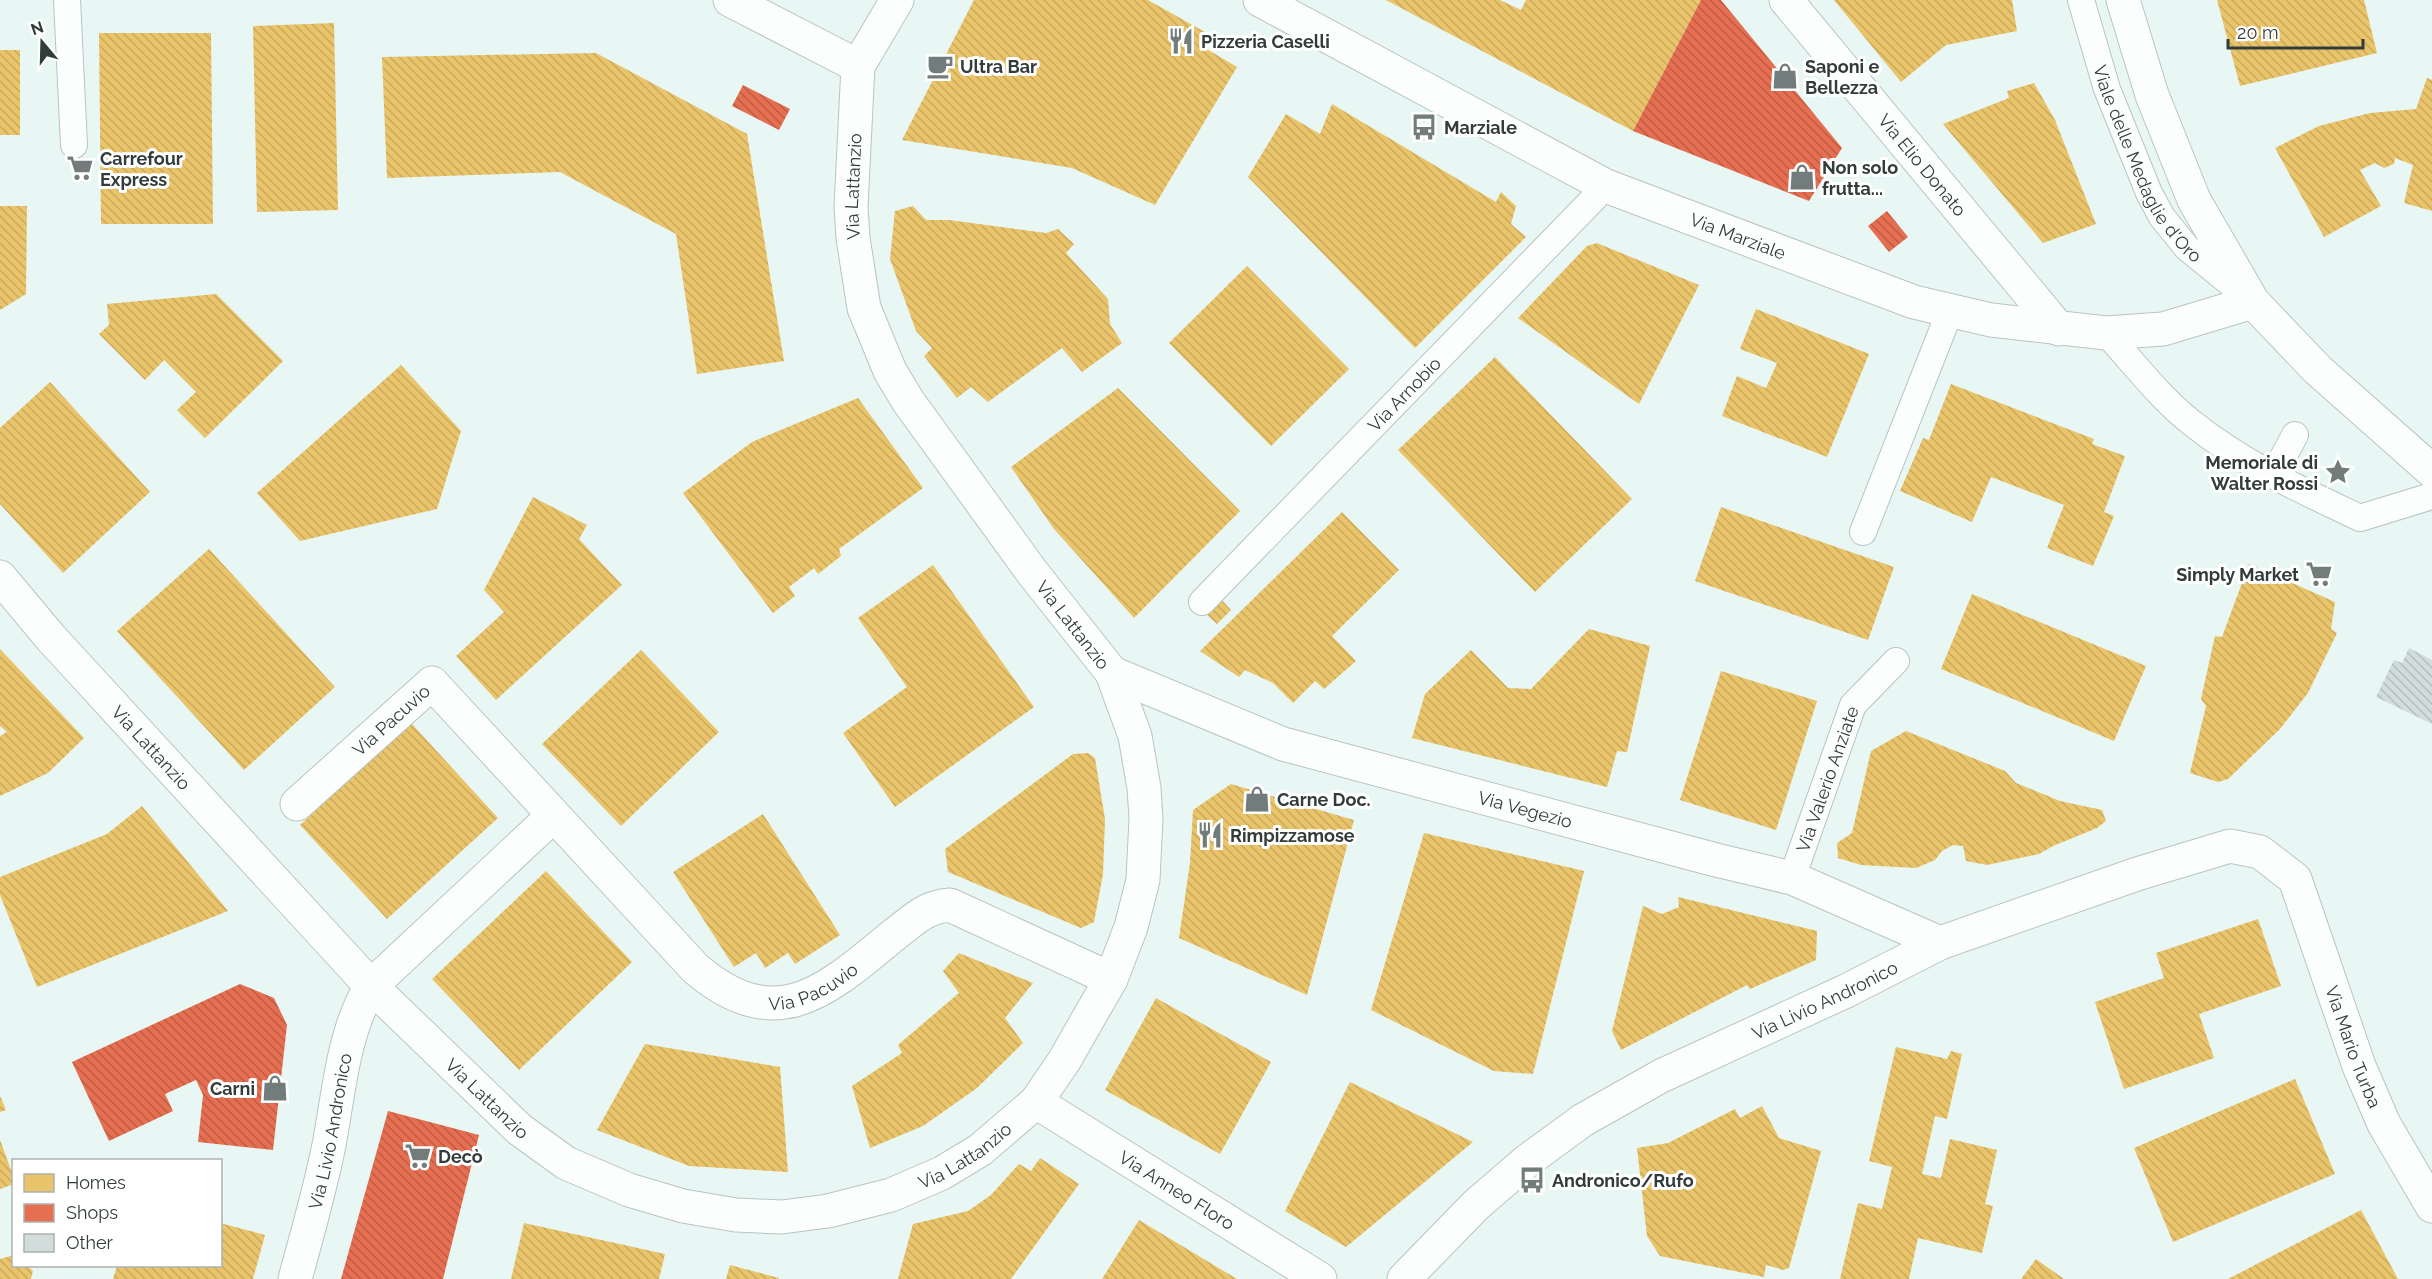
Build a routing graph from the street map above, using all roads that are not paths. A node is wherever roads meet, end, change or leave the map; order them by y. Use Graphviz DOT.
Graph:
graph roads {
  1 [pos="67,0"];
  2 [pos="730,0"];
  3 [pos="897,0"];
  4 [pos="1260,0"];
  5 [pos="1786,0"];
  6 [pos="2081,0"];
  7 [pos="2123,0"];
  8 [pos="858,66"];
  9 [pos="74,145"];
  10 [pos="1606,186"];
  11 [pos="2253,302"];
  12 [pos="1950,311"];
  13 [pos="2059,329"];
  14 [pos="2106,333"];
  15 [pos="2295,435"];
  16 [pos="2432,471"];
  17 [pos="2273,476"];
  18 [pos="2432,496"];
  19 [pos="1863,532"];
  20 [pos="0,577"];
  21 [pos="1202,602"];
  22 [pos="1896,661"];
  23 [pos="1112,673"];
  24 [pos="297,804"];
  25 [pos="553,816"];
  26 [pos="1792,878"];
  27 [pos="2295,879"];
  28 [pos="1940,943"];
  29 [pos="1111,979"];
  30 [pos="371,986"];
  31 [pos="1036,1102"];
  32 [pos="2432,1206"];
  33 [pos="294,1279"];
  34 [pos="1320,1279"];
  35 [pos="1404,1279"];
  1 -- 9 [label="lane"];
  2 -- 8 [label="street"];
  3 -- 8 [label="street"];
  4 -- 10 [label="street, Via Marziale"];
  5 -- 13 [label="street, Via Elio Donato"];
  6 -- 11 [label="lane, Viale delle Medaglie d'Oro"];
  7 -- 11 [label="street, Viale delle Medaglie d'Oro"];
  8 -- 23 [label="street, Via Lattanzio"];
  10 -- 12 [label="street, Via Marziale"];
  10 -- 21 [label="lane, Via Arnobio"];
  11 -- 14 [label="street, Via Marziale"];
  11 -- 16 [label="street, Viale delle Medaglie d'Oro"];
  12 -- 13 [label="street, Via Marziale"];
  12 -- 19 [label="lane"];
  13 -- 14 [label="street, Via Marziale"];
  14 -- 17 [label="lane"];
  15 -- 17 [label="lane"];
  17 -- 18 [label="lane"];
  20 -- 30 [label="street, Via Lattanzio"];
  22 -- 26 [label="lane, Via Valerio Anziate"];
  23 -- 26 [label="street, Via Vegezio"];
  23 -- 29 [label="street, Via Lattanzio"];
  24 -- 25 [label="street, Via Pacuvio"];
  25 -- 29 [label="street, Via Pacuvio"];
  25 -- 30 [label="street"];
  26 -- 28 [label="street, Via Vegezio"];
  27 -- 28 [label="street, Via Livio Andronico"];
  27 -- 32 [label="street, Via Mario Turba"];
  28 -- 35 [label="street, Via Livio Andronico"];
  29 -- 31 [label="street, Via Lattanzio"];
  30 -- 31 [label="street, Via Lattanzio"];
  30 -- 33 [label="street, Via Livio Andronico"];
  31 -- 34 [label="street, Via Anneo Floro"];
}
